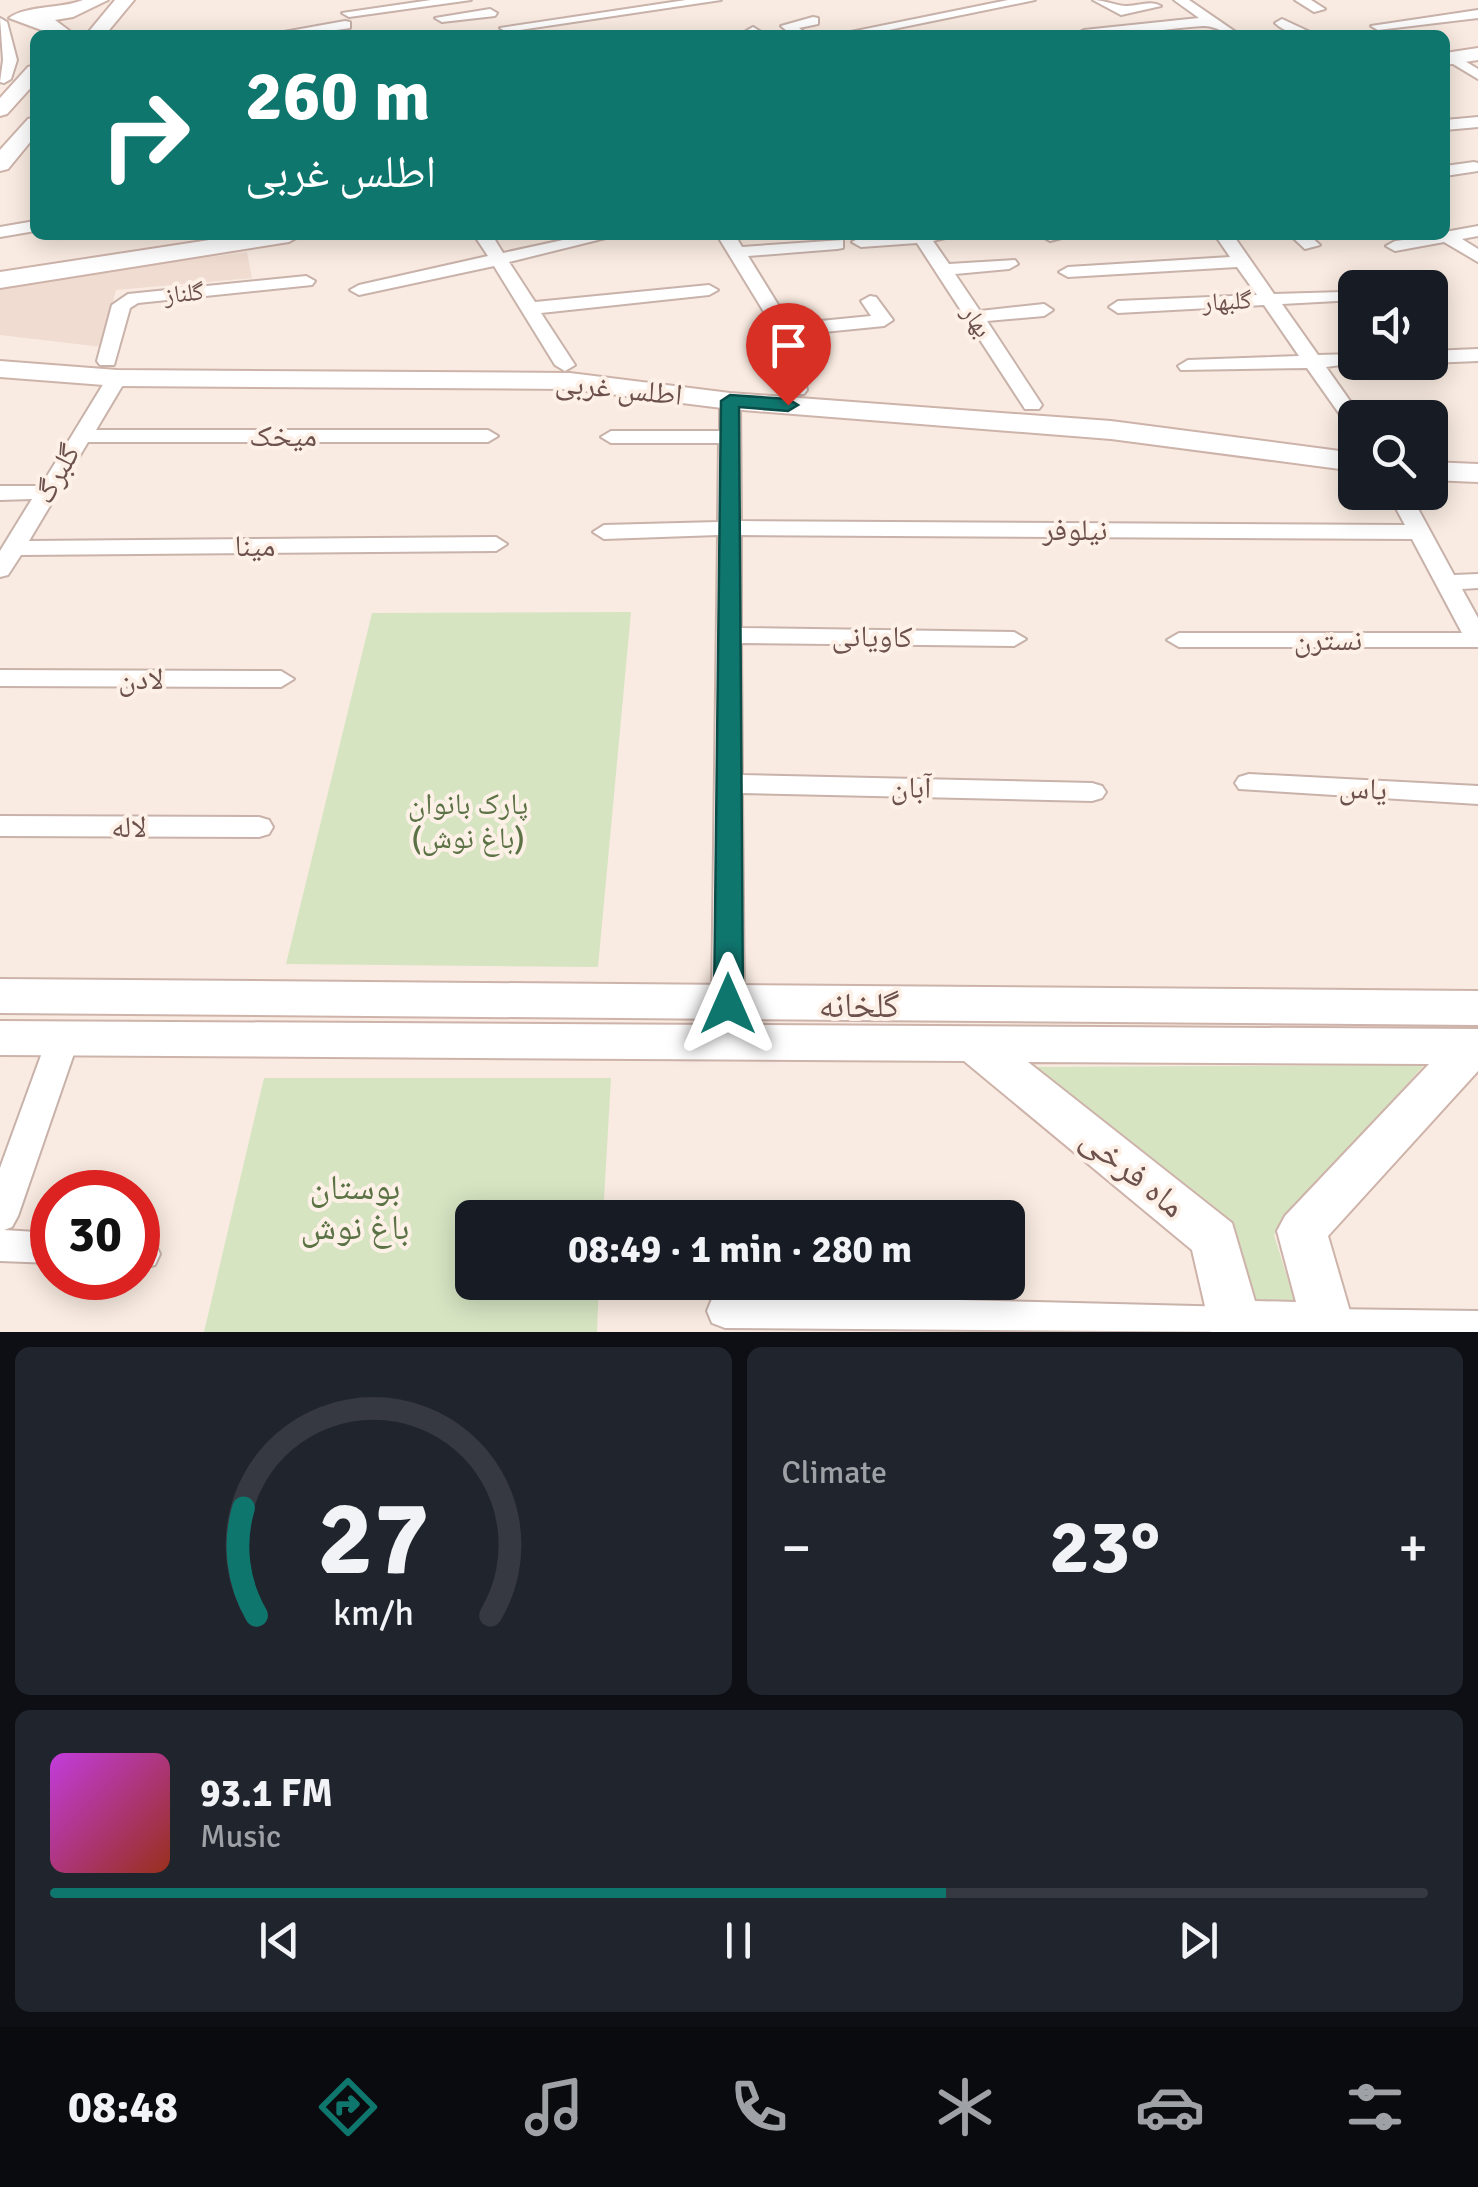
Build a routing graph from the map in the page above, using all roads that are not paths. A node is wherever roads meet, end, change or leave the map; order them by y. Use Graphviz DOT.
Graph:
graph roads {
  1 [pos="63,0"];
  2 [pos="99,0"];
  3 [pos="369,0"];
  4 [pos="465,0"];
  5 [pos="476,0"];
  6 [pos="634,0"];
  7 [pos="715,0"];
  8 [pos="1029,0"];
  9 [pos="1180,0"];
  10 [pos="1301,0"];
  11 [pos="131,1"];
  12 [pos="1110,3"];
  13 [pos="1463,3"];
  14 [pos="334,4"];
  15 [pos="1155,6"];
  16 [pos="1318,8"];
  17 [pos="647,9"];
  18 [pos="490,13"];
  19 [pos="1478,13"];
  20 [pos="4,19"];
  21 [pos="814,21"];
  22 [pos="1213,21"];
  23 [pos="398,23"];
  24 [pos="1282,23"];
  25 [pos="1378,26"];
  26 [pos="63,30"];
  27 [pos="72,30"];
  28 [pos="100,30"];
  29 [pos="111,30"];
  30 [pos="297,30"];
  31 [pos="508,30"];
  32 [pos="522,30"];
  33 [pos="794,30"];
  34 [pos="870,30"];
  35 [pos="1124,30"];
  36 [pos="1226,30"];
  37 [pos="1294,30"];
  38 [pos="1464,58"];
  39 [pos="30,63"];
  40 [pos="1478,75"];
  41 [pos="20,81"];
  42 [pos="0,110"];
  43 [pos="30,111"];
  44 [pos="30,129"];
  45 [pos="0,145"];
  46 [pos="0,164"];
  47 [pos="1474,167"];
  48 [pos="1450,169"];
  49 [pos="30,227"];
  50 [pos="1478,231"];
  51 [pos="0,232"];
  52 [pos="1450,236"];
  53 [pos="1450,239"];
  54 [pos="236,240"];
  55 [pos="486,240"];
  56 [pos="588,240"];
  57 [pos="730,240"];
  58 [pos="886,240"];
  59 [pos="924,240"];
  60 [pos="1228,240"];
  61 [pos="1430,240"];
  62 [pos="862,242"];
  63 [pos="837,244"];
  64 [pos="1395,246"];
  65 [pos="739,252"];
  66 [pos="1478,256"];
  67 [pos="499,260"];
  68 [pos="1243,261"];
  69 [pos="1009,264"];
  70 [pos="944,270"];
  71 [pos="1068,272"];
  72 [pos="0,280"];
  73 [pos="306,281"];
  74 [pos="359,290"];
  75 [pos="709,290"];
  76 [pos="1337,296"];
  77 [pos="1270,299"];
  78 [pos="870,301"];
  79 [pos="1118,307"];
  80 [pos="530,308"];
  81 [pos="1044,310"];
  82 [pos="974,317"];
  83 [pos="784,330"];
  84 [pos="0,352"];
  85 [pos="1478,356"];
  86 [pos="1448,357"];
  87 [pos="1338,361"];
  88 [pos="1315,362"];
  89 [pos="564,365"];
  90 [pos="1188,366"];
  91 [pos="0,369"];
  92 [pos="112,370"];
  93 [pos="797,390"];
  94 [pos="1340,400"];
  95 [pos="730,401"];
  96 [pos="1032,404"];
  97 [pos="79,436"];
  98 [pos="488,436"];
  99 [pos="611,437"];
  100 [pos="731,437"];
  101 [pos="1338,442"];
  102 [pos="1448,453"];
  103 [pos="1478,454"];
  104 [pos="1338,460"];
  105 [pos="1448,472"];
  106 [pos="1478,473"];
  107 [pos="46,492"];
  108 [pos="0,493"];
  109 [pos="1408,510"];
  110 [pos="731,528"];
  111 [pos="604,532"];
  112 [pos="1420,532"];
  113 [pos="496,544"];
  114 [pos="13,548"];
  115 [pos="0,570"];
  116 [pos="1478,581"];
  117 [pos="1447,582"];
  118 [pos="731,635"];
  119 [pos="1014,639"];
  120 [pos="1178,640"];
  121 [pos="1478,640"];
  122 [pos="0,678"];
  123 [pos="281,679"];
  124 [pos="730,784"];
  125 [pos="1249,784"];
  126 [pos="1092,792"];
  127 [pos="1478,796"];
  128 [pos="0,826"];
  129 [pos="259,827"];
  130 [pos="0,996"];
  131 [pos="728,1004"];
  132 [pos="1476,1034"];
  133 [pos="0,1038"];
  134 [pos="63,1039"];
  135 [pos="976,1046"];
  136 [pos="0,1216"];
  137 [pos="0,1245"];
  138 [pos="30,1247"];
  139 [pos="724,1311"];
  140 [pos="1236,1328"];
  141 [pos="1478,1328"];
  142 [pos="1329,1329"];
  1 -- 20 [label="street"];
  2 -- 20 [label="street"];
  2 -- 27 [label="street"];
  3 -- 14 [label="street"];
  4 -- 30 [label="street"];
  5 -- 18 [label="street"];
  6 -- 17 [label="street"];
  7 -- 17 [label="street"];
  8 -- 34 [label="street"];
  9 -- 22 [label="street"];
  10 -- 16 [label="street"];
  11 -- 28 [label="street"];
  11 -- 29 [label="street"];
  12 -- 15 [label="street"];
  13 -- 19 [label="street"];
  17 -- 32 [label="street"];
  18 -- 23 [label="street"];
  18 -- 31 [label="street"];
  19 -- 25 [label="street"];
  20 -- 26 [label="street"];
  20 -- 41 [label="street"];
  21 -- 33 [label="street"];
  22 -- 35 [label="street"];
  22 -- 36 [label="street"];
  24 -- 37 [label="street"];
  38 -- 40 [label="street"];
  39 -- 41 [label="street"];
  41 -- 42 [label="street"];
  43 -- 45 [label="street"];
  44 -- 46 [label="street"];
  47 -- 48 [label="street"];
  49 -- 51 [label="street"];
  50 -- 52 [label="street"];
  53 -- 66 [label="street"];
  54 -- 72 [label="street"];
  55 -- 67 [label="street"];
  56 -- 67 [label="street"];
  57 -- 65 [label="street"];
  58 -- 62 [label="street"];
  59 -- 70 [label="street, بهار"];
  60 -- 68 [label="street"];
  61 -- 64 [label="street"];
  63 -- 65 [label="street"];
  65 -- 83 [label="street"];
  67 -- 74 [label="street"];
  67 -- 80 [label="street"];
  68 -- 71 [label="street"];
  68 -- 77 [label="street"];
  69 -- 70 [label="street"];
  70 -- 82 [label="street, بهار"];
  73 -- 92 [label="street, گلناز"];
  75 -- 80 [label="street"];
  76 -- 77 [label="street, گلبهار"];
  77 -- 79 [label="street, گلبهار"];
  77 -- 88 [label="street"];
  78 -- 83 [label="street"];
  80 -- 89 [label="street"];
  81 -- 82 [label="street"];
  82 -- 96 [label="street, بهار"];
  83 -- 93 [label="street"];
  84 -- 92 [label="street, اطلس غربی"];
  85 -- 86 [label="street"];
  87 -- 88 [label="street"];
  88 -- 90 [label="street"];
  88 -- 94 [label="street"];
  89 -- 92 [label="street, اطلس غربی"];
  89 -- 93 [label="street, اطلس غربی"];
  91 -- 92 [label="street, اطلس غربی"];
  92 -- 95 [label="street, اطلس غربی"];
  92 -- 97 [label="street, گلبرگ"];
  93 -- 96 [label="street, اطلس غربی"];
  95 -- 100 [label="street"];
  95 -- 104 [label="street, اطلس غربی"];
  96 -- 101 [label="street, اطلس غربی"];
  97 -- 98 [label="street, میخک"];
  97 -- 107 [label="street, گلبرگ"];
  99 -- 100 [label="street"];
  100 -- 110 [label="street"];
  102 -- 103 [label="street"];
  105 -- 106 [label="street"];
  107 -- 108 [label="street"];
  107 -- 114 [label="street, گلبرگ"];
  109 -- 112 [label="street"];
  110 -- 111 [label="street, نیلوفر"];
  110 -- 112 [label="street, نیلوفر"];
  110 -- 118 [label="street"];
  112 -- 117 [label="street"];
  113 -- 114 [label="street, مینا"];
  114 -- 115 [label="street, گلبرگ"];
  116 -- 117 [label="street"];
  117 -- 121 [label="street"];
  118 -- 119 [label="street, کاویانی"];
  118 -- 124 [label="street"];
  120 -- 121 [label="street, نسترن"];
  122 -- 123 [label="street, لادن"];
  124 -- 126 [label="street, آبان"];
  124 -- 131 [label="street"];
  125 -- 127 [label="street, یاس"];
  128 -- 129 [label="street, لاله"];
  130 -- 131 [label="street, گلخانه"];
  131 -- 132 [label="street, گلخانه"];
  132 -- 135 [label="street, گلخانه"];
  132 -- 142 [label="street"];
  133 -- 134 [label="street, گلخانه"];
  134 -- 135 [label="street, گلخانه"];
  134 -- 136 [label="street"];
  135 -- 140 [label="street, ماه فرخی"];
  137 -- 138 [label="street"];
  139 -- 140 [label="street"];
  140 -- 142 [label="street"];
  141 -- 142 [label="street"];
}
